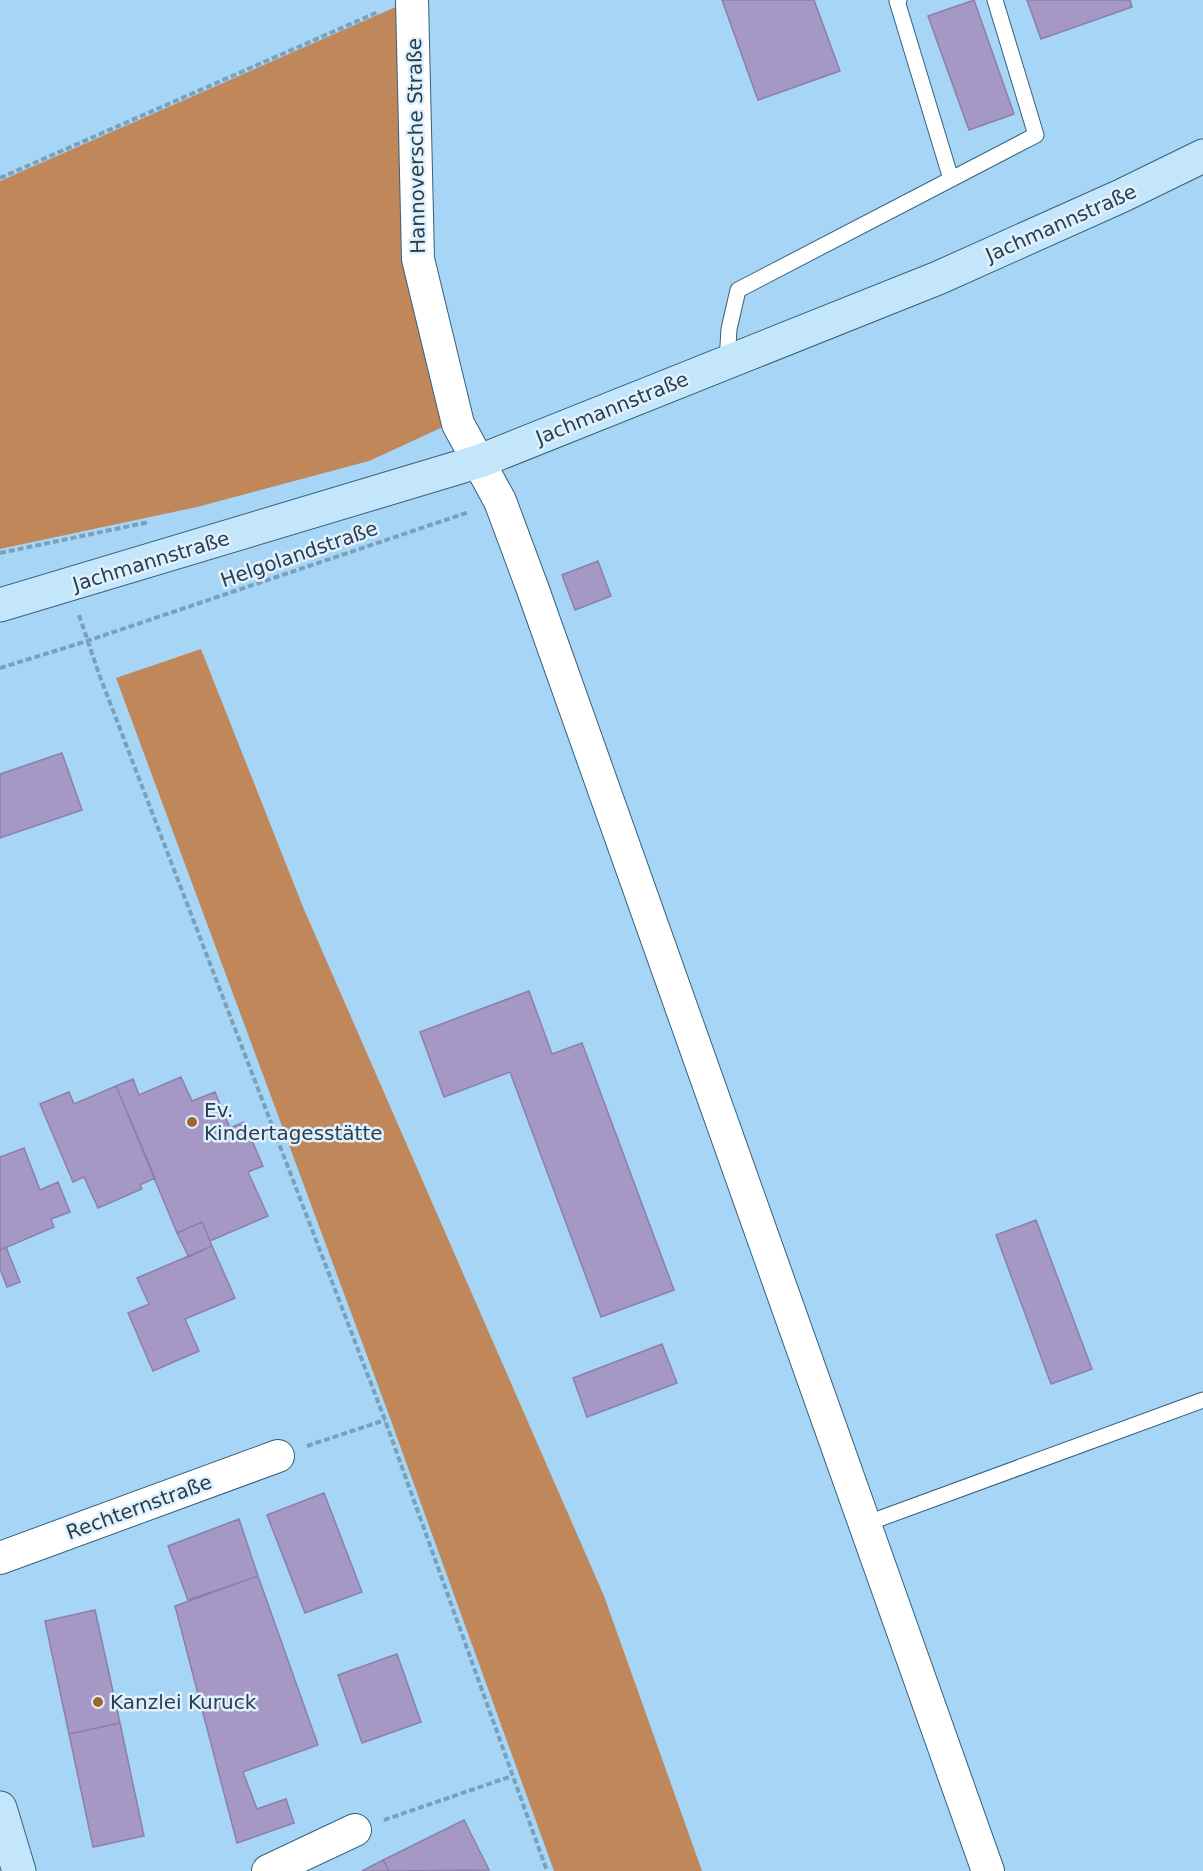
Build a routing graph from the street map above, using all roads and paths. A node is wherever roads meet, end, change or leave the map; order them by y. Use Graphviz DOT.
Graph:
graph roads {
  1 [pos="899,0"];
  2 [pos="996,0"];
  3 [pos="398,5"];
  4 [pos="1203,156"];
  5 [pos="0,178"];
  6 [pos="951,179"];
  7 [pos="727,362"];
  8 [pos="480,461"];
  9 [pos="500,501"];
  10 [pos="0,605"];
  11 [pos="87,641"];
  12 [pos="0,668"];
  13 [pos="1203,1400"];
  14 [pos="385,1420"];
  15 [pos="278,1456"];
  16 [pos="865,1524"];
  17 [pos="0,1558"];
  18 [pos="512,1776"];
  19 [pos="0,1808"];
  20 [pos="355,1830"];
  21 [pos="19,1871"];
  22 [pos="268,1871"];
  23 [pos="547,1871"];
  24 [pos="988,1871"];
  1 -- 6 [label="lane"];
  2 -- 6 [label="lane"];
  3 -- 5 [label="path"];
  3 -- 8 [label="street, Hannoversche Straße"];
  4 -- 7 [label="street, Jachmannstraße"];
  6 -- 7 [label="lane"];
  7 -- 8 [label="street, Jachmannstraße"];
  8 -- 9 [label="street, Hannoversche Straße"];
  8 -- 10 [label="street, Jachmannstraße"];
  9 -- 11 [label="path, Helgolandstraße"];
  9 -- 16 [label="street, Hannoversche Straße"];
  11 -- 12 [label="path, Helgolandstraße"];
  11 -- 14 [label="path"];
  13 -- 16 [label="lane"];
  14 -- 15 [label="path"];
  14 -- 18 [label="path"];
  15 -- 17 [label="street, Rechternstraße"];
  16 -- 24 [label="street, Hannoversche Straße"];
  18 -- 20 [label="path"];
  18 -- 23 [label="path"];
  19 -- 21 [label="street"];
  20 -- 22 [label="street"];
}
